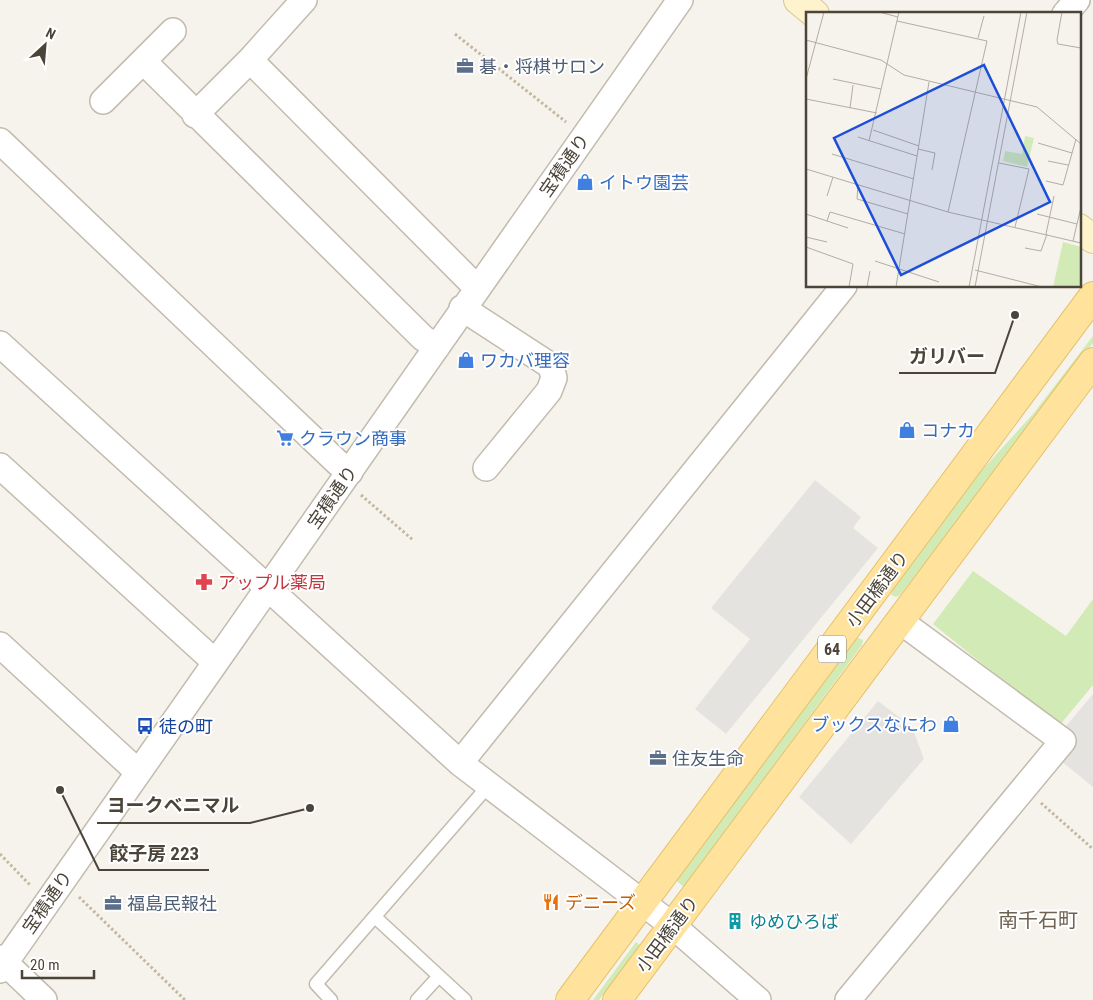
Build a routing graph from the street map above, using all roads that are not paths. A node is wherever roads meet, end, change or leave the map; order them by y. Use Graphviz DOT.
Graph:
graph roads {
  1 [pos="304,0"];
  2 [pos="680,0"];
  3 [pos="798,0"];
  4 [pos="1077,0"];
  5 [pos="813,12"];
  6 [pos="1067,12"];
  7 [pos="173,30"];
  8 [pos="250,60"];
  9 [pos="143,61"];
  10 [pos="103,102"];
  11 [pos="195,115"];
  12 [pos="0,141"];
  13 [pos="1080,229"];
  14 [pos="1093,239"];
  15 [pos="477,288"];
  16 [pos="842,288"];
  17 [pos="1093,296"];
  18 [pos="462,308"];
  19 [pos="1,345"];
  20 [pos="437,347"];
  21 [pos="1093,362"];
  22 [pos="0,466"];
  23 [pos="486,468"];
  24 [pos="345,480"];
  25 [pos="266,589"];
  26 [pos="900,621"];
  27 [pos="0,645"];
  28 [pos="215,662"];
  29 [pos="460,763"];
  30 [pos="138,772"];
  31 [pos="489,785"];
  32 [pos="643,902"];
  33 [pos="375,917"];
  34 [pos="673,926"];
  35 [pos="2,964"];
  36 [pos="439,976"];
  37 [pos="44,1000"];
  38 [pos="331,1000"];
  39 [pos="417,1000"];
  40 [pos="465,1000"];
  41 [pos="570,1000"];
  42 [pos="617,1000"];
  43 [pos="758,1000"];
  44 [pos="848,1000"];
  1 -- 8 [label="street"];
  2 -- 15 [label="street, 宝積通り"];
  3 -- 5 [label="main road"];
  4 -- 6 [label="street"];
  7 -- 9 [label="street"];
  8 -- 11 [label="street"];
  8 -- 15 [label="street"];
  9 -- 10 [label="street"];
  9 -- 11 [label="street"];
  11 -- 20 [label="street"];
  12 -- 24 [label="street"];
  13 -- 14 [label="main road"];
  15 -- 18 [label="street, 宝積通り"];
  16 -- 29 [label="street"];
  17 -- 32 [label="main road, 小田橋通り / 64"];
  18 -- 20 [label="street, 宝積通り"];
  18 -- 23 [label="street"];
  19 -- 25 [label="street"];
  20 -- 24 [label="street, 宝積通り"];
  21 -- 26 [label="main road, 小田橋通り / 64"];
  22 -- 28 [label="street"];
  24 -- 25 [label="street, 宝積通り"];
  25 -- 28 [label="street, 宝積通り"];
  25 -- 29 [label="street"];
  26 -- 34 [label="main road, 小田橋通り / 64"];
  26 -- 44 [label="street"];
  27 -- 30 [label="street"];
  28 -- 30 [label="street, 宝積通り"];
  29 -- 31 [label="street"];
  30 -- 35 [label="street, 宝積通り"];
  31 -- 32 [label="street"];
  31 -- 33 [label="lane"];
  32 -- 34 [label="street"];
  32 -- 41 [label="main road, 小田橋通り / 64"];
  33 -- 36 [label="lane"];
  33 -- 38 [label="lane"];
  34 -- 42 [label="main road, 小田橋通り / 64"];
  34 -- 43 [label="street"];
  35 -- 37 [label="street"];
  36 -- 39 [label="lane"];
  36 -- 40 [label="lane"];
}
